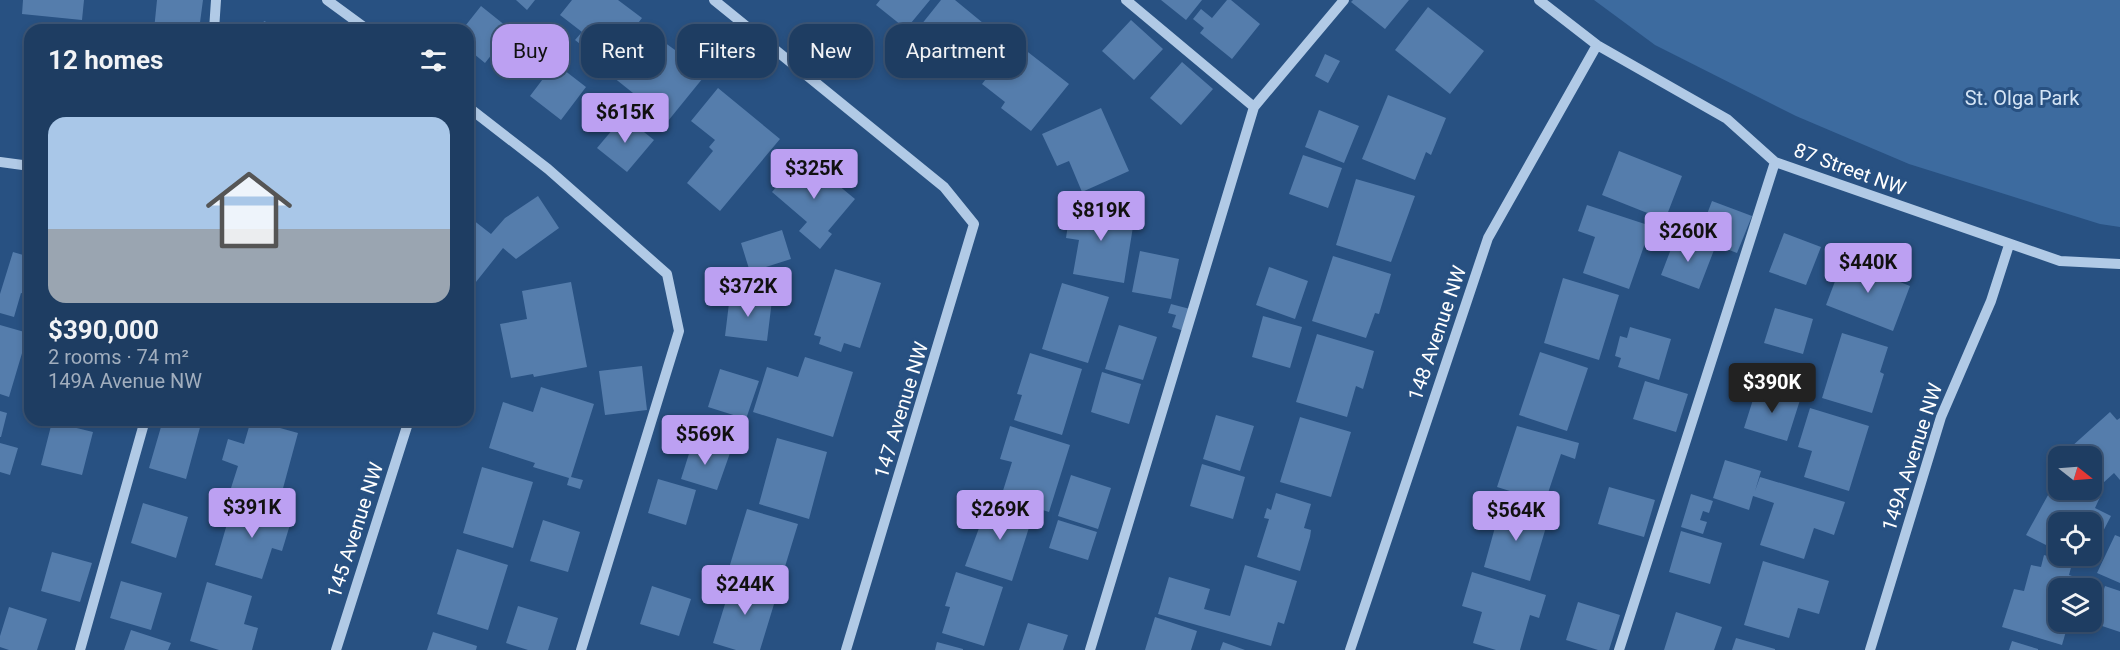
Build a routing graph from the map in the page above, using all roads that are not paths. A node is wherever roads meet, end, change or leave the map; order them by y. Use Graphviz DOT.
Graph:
graph roads {
  1 [pos="216,0"];
  2 [pos="327,0"];
  3 [pos="714,0"];
  4 [pos="1126,0"];
  5 [pos="1344,0"];
  6 [pos="1539,0"];
  7 [pos="214,24"];
  8 [pos="360,24"];
  9 [pos="1597,45"];
  10 [pos="1254,107"];
  11 [pos="474,111"];
  12 [pos="0,162"];
  13 [pos="1775,162"];
  14 [pos="24,165"];
  15 [pos="2009,245"];
  16 [pos="2120,264"];
  17 [pos="143,426"];
  18 [pos="407,426"];
  19 [pos="80,650"];
  20 [pos="336,650"];
  21 [pos="581,650"];
  22 [pos="846,650"];
  23 [pos="1090,650"];
  24 [pos="1350,650"];
  25 [pos="1619,650"];
  26 [pos="1870,650"];
  1 -- 7 [label="street"];
  2 -- 8 [label="street"];
  3 -- 22 [label="street, 147 Avenue NW"];
  4 -- 10 [label="street"];
  5 -- 10 [label="street"];
  6 -- 9 [label="street, 87 Street NW"];
  9 -- 13 [label="street, 87 Street NW"];
  9 -- 24 [label="street, 148 Avenue NW"];
  10 -- 23 [label="street"];
  11 -- 21 [label="street"];
  12 -- 14 [label="street"];
  13 -- 15 [label="street, 87 Street NW"];
  13 -- 25 [label="street"];
  15 -- 16 [label="street, 87 Street NW"];
  15 -- 26 [label="street, 149A Avenue NW"];
  17 -- 19 [label="street"];
  18 -- 20 [label="street, 145 Avenue NW"];
}
